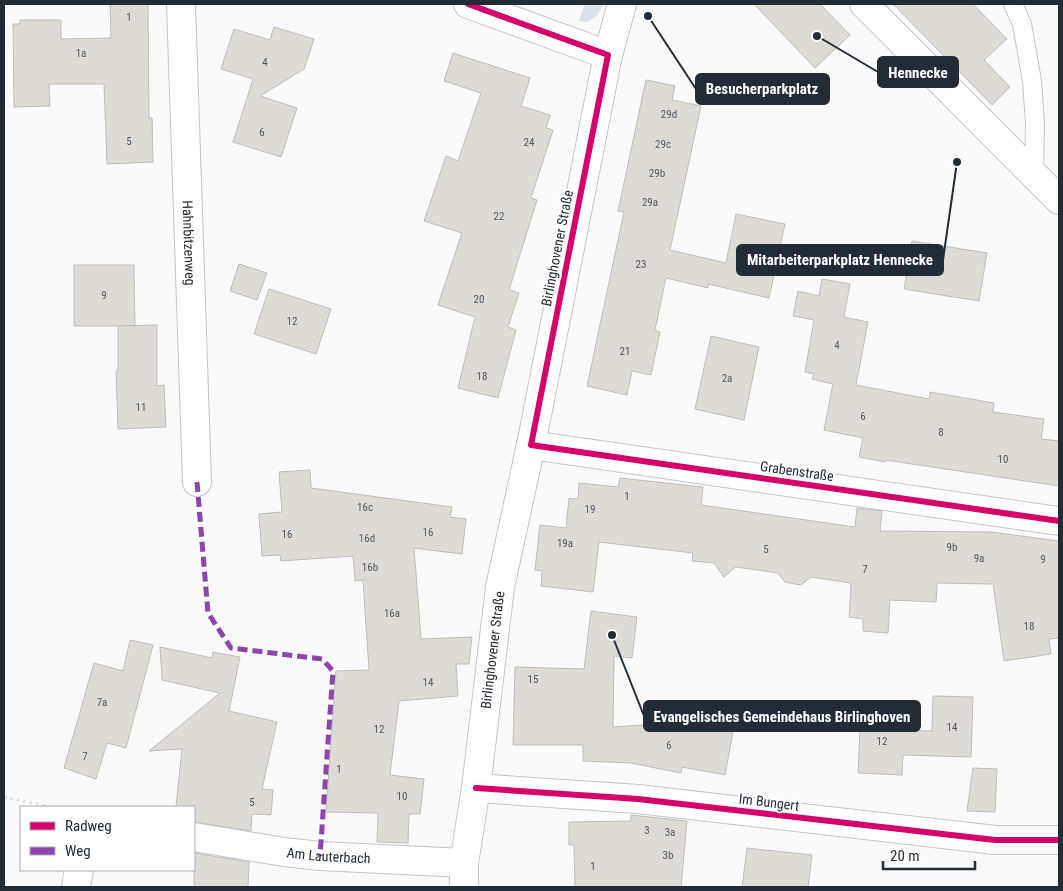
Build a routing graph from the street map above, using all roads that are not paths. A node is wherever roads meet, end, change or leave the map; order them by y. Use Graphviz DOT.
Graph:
graph roads {
  1 [pos="181,4"];
  2 [pos="468,4"];
  3 [pos="622,4"];
  4 [pos="864,4"];
  5 [pos="1013,4"];
  6 [pos="496,9"];
  7 [pos="608,55"];
  8 [pos="1034,174"];
  9 [pos="1059,200"];
  10 [pos="531,445"];
  11 [pos="197,482"];
  12 [pos="1059,522"];
  13 [pos="476,788"];
  14 [pos="195,837"];
  15 [pos="1059,840"];
  16 [pos="79,871"];
  17 [pos="464,875"];
  18 [pos="76,887"];
  1 -- 11 [label="street, Hahnbitzenweg"];
  2 -- 6 [label="street"];
  3 -- 7 [label="street, Birlinghovener Straße"];
  4 -- 8 [label="street"];
  5 -- 8 [label="lane"];
  6 -- 7 [label="street"];
  7 -- 10 [label="street, Birlinghovener Straße"];
  8 -- 9 [label="street"];
  10 -- 12 [label="street, Grabenstraße"];
  10 -- 13 [label="street, Birlinghovener Straße"];
  13 -- 15 [label="street, Im Bungert"];
  13 -- 17 [label="street, Birlinghovener Straße"];
  14 -- 17 [label="street, Am Lauterbach"];
  16 -- 18 [label="street"];
}
